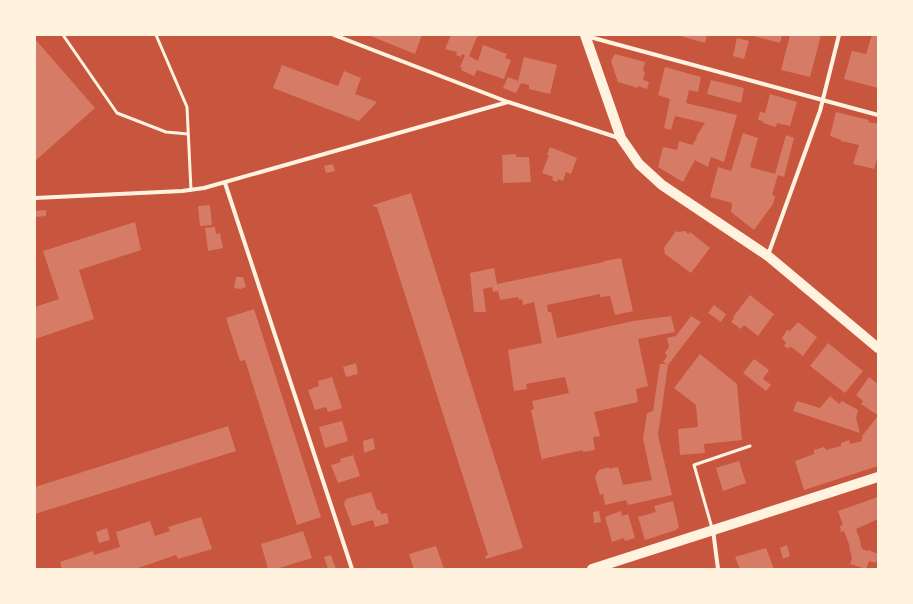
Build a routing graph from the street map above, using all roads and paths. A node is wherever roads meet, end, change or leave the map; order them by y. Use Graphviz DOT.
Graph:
graph roads {
  1 [pos="63,35"];
  2 [pos="156,35"];
  3 [pos="334,35"];
  4 [pos="584,35"];
  5 [pos="838,35"];
  6 [pos="823,100"];
  7 [pos="508,102"];
  8 [pos="878,114"];
  9 [pos="188,134"];
  10 [pos="621,138"];
  11 [pos="225,183"];
  12 [pos="191,190"];
  13 [pos="35,198"];
  14 [pos="768,256"];
  15 [pos="878,348"];
  16 [pos="750,446"];
  17 [pos="878,477"];
  18 [pos="713,530"];
  19 [pos="352,569"];
  20 [pos="592,569"];
  21 [pos="718,569"];
  1 -- 9 [label="lane"];
  2 -- 9 [label="lane"];
  3 -- 7 [label="street"];
  4 -- 6 [label="street"];
  4 -- 10 [label="main road"];
  5 -- 6 [label="street"];
  6 -- 8 [label="street"];
  6 -- 14 [label="street"];
  7 -- 10 [label="street"];
  7 -- 11 [label="street"];
  9 -- 12 [label="lane"];
  10 -- 14 [label="main road"];
  11 -- 12 [label="street"];
  11 -- 19 [label="street"];
  12 -- 13 [label="street"];
  14 -- 15 [label="main road"];
  16 -- 18 [label="lane"];
  17 -- 18 [label="main road"];
  18 -- 20 [label="main road"];
  18 -- 21 [label="street"];
}
